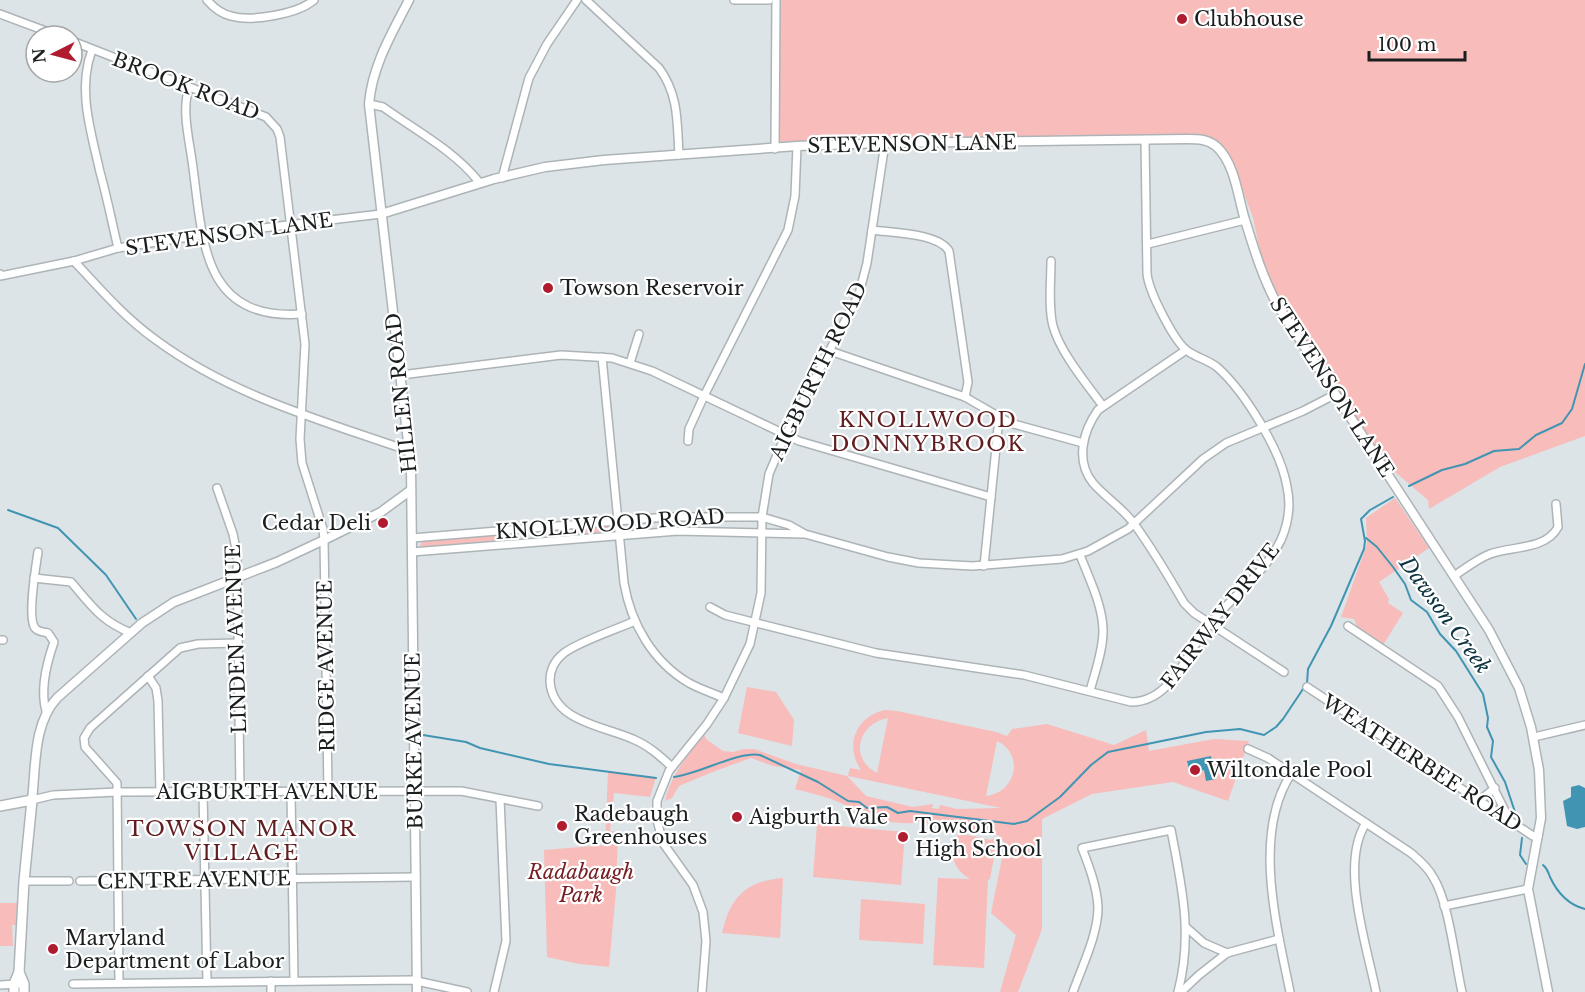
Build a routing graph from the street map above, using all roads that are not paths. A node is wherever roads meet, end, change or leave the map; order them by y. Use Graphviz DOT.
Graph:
graph roads {
  1 [pos="207,0"];
  2 [pos="314,0"];
  3 [pos="409,0"];
  4 [pos="577,0"];
  5 [pos="586,0"];
  6 [pos="734,0"];
  7 [pos="769,0"];
  8 [pos="776,0"];
  9 [pos="0,14"];
  10 [pos="27,24"];
  11 [pos="84,46"];
  12 [pos="92,50"];
  13 [pos="189,87"];
  14 [pos="369,104"];
  15 [pos="1145,140"];
  16 [pos="885,142"];
  17 [pos="797,147"];
  18 [pos="775,149"];
  19 [pos="679,155"];
  20 [pos="502,178"];
  21 [pos="479,182"];
  22 [pos="456,191"];
  23 [pos="381,214"];
  24 [pos="1245,220"];
  25 [pos="291,225"];
  26 [pos="872,230"];
  27 [pos="202,235"];
  28 [pos="1148,244"];
  29 [pos="118,248"];
  30 [pos="74,261"];
  31 [pos="1051,261"];
  32 [pos="0,275"];
  33 [pos="302,314"];
  34 [pos="639,334"];
  35 [pos="1186,350"];
  36 [pos="830,351"];
  37 [pos="602,357"];
  38 [pos="630,363"];
  39 [pos="401,375"];
  40 [pos="1334,395"];
  41 [pos="704,396"];
  42 [pos="965,397"];
  43 [pos="1102,405"];
  44 [pos="302,415"];
  45 [pos="999,418"];
  46 [pos="1262,427"];
  47 [pos="785,436"];
  48 [pos="688,441"];
  49 [pos="1083,443"];
  50 [pos="410,451"];
  51 [pos="217,488"];
  52 [pos="411,490"];
  53 [pos="991,497"];
  54 [pos="1556,504"];
  55 [pos="762,517"];
  56 [pos="618,520"];
  57 [pos="1134,524"];
  58 [pos="762,532"];
  59 [pos="805,534"];
  60 [pos="620,535"];
  61 [pos="412,538"];
  62 [pos="324,540"];
  63 [pos="38,552"];
  64 [pos="412,552"];
  65 [pos="1080,555"];
  66 [pos="984,566"];
  67 [pos="1454,576"];
  68 [pos="34,578"];
  69 [pos="237,578"];
  70 [pos="710,607"];
  71 [pos="635,621"];
  72 [pos="756,622"];
  73 [pos="1210,624"];
  74 [pos="1348,626"];
  75 [pos="131,633"];
  76 [pos="238,643"];
  77 [pos="1284,672"];
  78 [pos="148,676"];
  79 [pos="1307,687"];
  80 [pos="1090,691"];
  81 [pos="724,698"];
  82 [pos="46,711"];
  83 [pos="1585,725"];
  84 [pos="1534,737"];
  85 [pos="1248,749"];
  86 [pos="672,767"];
  87 [pos="1291,774"];
  88 [pos="1495,788"];
  89 [pos="328,791"];
  90 [pos="415,791"];
  91 [pos="117,792"];
  92 [pos="160,792"];
  93 [pos="204,792"];
  94 [pos="240,792"];
  95 [pos="291,792"];
  96 [pos="500,799"];
  97 [pos="32,800"];
  98 [pos="1479,801"];
  99 [pos="0,806"];
  100 [pos="538,806"];
  101 [pos="1510,821"];
  102 [pos="1366,823"];
  103 [pos="1538,837"];
  104 [pos="416,877"];
  105 [pos="205,879"];
  106 [pos="292,879"];
  107 [pos="118,880"];
  108 [pos="24,881"];
  109 [pos="69,881"];
  110 [pos="80,881"];
  111 [pos="1528,889"];
  112 [pos="1444,906"];
  113 [pos="1186,928"];
  114 [pos="1279,939"];
  115 [pos="1227,953"];
  116 [pos="271,981"];
  117 [pos="294,981"];
  118 [pos="417,981"];
  119 [pos="156,982"];
  120 [pos="207,982"];
  121 [pos="119,983"];
  122 [pos="73,984"];
  123 [pos="0,985"];
  124 [pos="19,988"];
  125 [pos="156,992"];
  126 [pos="271,992"];
  127 [pos="417,992"];
  128 [pos="468,992"];
  129 [pos="494,992"];
  130 [pos="702,992"];
  131 [pos="1073,992"];
  132 [pos="1179,992"];
  133 [pos="1290,992"];
  134 [pos="1376,992"];
  135 [pos="1462,992"];
  136 [pos="1548,992"];
  1 -- 2 [label="street"];
  3 -- 14 [label="street, HILLEN ROAD"];
  4 -- 20 [label="street"];
  5 -- 19 [label="street"];
  6 -- 7 [label="street"];
  8 -- 18 [label="street"];
  9 -- 10 [label="street"];
  11 -- 12 [label="street, BROOK ROAD"];
  12 -- 13 [label="street, BROOK ROAD"];
  12 -- 29 [label="street"];
  13 -- 25 [label="street, BROOK ROAD"];
  13 -- 27 [label="street"];
  14 -- 21 [label="street"];
  14 -- 23 [label="street, HILLEN ROAD"];
  15 -- 16 [label="street, STEVENSON LANE"];
  15 -- 24 [label="street, STEVENSON LANE"];
  15 -- 28 [label="street, FAIRWAY DRIVE"];
  16 -- 17 [label="street, STEVENSON LANE"];
  16 -- 26 [label="street, AIGBURTH ROAD"];
  17 -- 18 [label="street, STEVENSON LANE"];
  17 -- 41 [label="street"];
  18 -- 19 [label="street, STEVENSON LANE"];
  19 -- 20 [label="street, STEVENSON LANE"];
  20 -- 21 [label="street, STEVENSON LANE"];
  20 -- 22 [label="street, STEVENSON LANE"];
  21 -- 22 [label="street, STEVENSON LANE"];
  22 -- 23 [label="street, STEVENSON LANE"];
  23 -- 25 [label="street, STEVENSON LANE"];
  23 -- 39 [label="street, HILLEN ROAD"];
  24 -- 28 [label="street"];
  24 -- 40 [label="street, STEVENSON LANE"];
  25 -- 27 [label="street, STEVENSON LANE"];
  25 -- 33 [label="street, BROOK ROAD"];
  26 -- 36 [label="street, AIGBURTH ROAD"];
  26 -- 42 [label="street"];
  27 -- 29 [label="street, STEVENSON LANE"];
  27 -- 33 [label="street"];
  28 -- 35 [label="street, FAIRWAY DRIVE"];
  29 -- 30 [label="street, STEVENSON LANE"];
  30 -- 32 [label="street, STEVENSON LANE"];
  30 -- 44 [label="street"];
  31 -- 43 [label="street"];
  33 -- 44 [label="street, BROOK ROAD"];
  34 -- 38 [label="street"];
  35 -- 43 [label="street"];
  35 -- 46 [label="street, FAIRWAY DRIVE"];
  36 -- 42 [label="street"];
  36 -- 47 [label="street, AIGBURTH ROAD"];
  37 -- 38 [label="street"];
  37 -- 39 [label="street"];
  37 -- 56 [label="street"];
  38 -- 41 [label="street"];
  39 -- 50 [label="street, HILLEN ROAD"];
  40 -- 46 [label="street, KNOLLWOOD ROAD"];
  40 -- 67 [label="street, STEVENSON LANE"];
  41 -- 47 [label="street"];
  41 -- 48 [label="street"];
  42 -- 45 [label="street"];
  43 -- 49 [label="street"];
  44 -- 50 [label="street"];
  44 -- 62 [label="street, BROOK ROAD"];
  45 -- 49 [label="street"];
  45 -- 53 [label="street"];
  46 -- 57 [label="street, KNOLLWOOD ROAD"];
  46 -- 73 [label="street, FAIRWAY DRIVE"];
  47 -- 53 [label="street"];
  47 -- 55 [label="street, AIGBURTH ROAD"];
  49 -- 57 [label="street"];
  50 -- 52 [label="street, HILLEN ROAD"];
  51 -- 69 [label="street, LINDEN AVENUE"];
  52 -- 61 [label="street, BURKE AVENUE"];
  52 -- 62 [label="street, HILLEN ROAD"];
  53 -- 66 [label="street"];
  54 -- 67 [label="street"];
  55 -- 56 [label="street, KNOLLWOOD ROAD"];
  55 -- 58 [label="street, AIGBURTH ROAD"];
  55 -- 59 [label="street, KNOLLWOOD ROAD"];
  56 -- 60 [label="street"];
  56 -- 61 [label="street, KNOLLWOOD ROAD"];
  57 -- 65 [label="street, KNOLLWOOD ROAD"];
  57 -- 73 [label="street"];
  58 -- 59 [label="street, KNOLLWOOD ROAD"];
  58 -- 60 [label="street, KNOLLWOOD ROAD"];
  58 -- 72 [label="street, AIGBURTH ROAD"];
  59 -- 66 [label="street, KNOLLWOOD ROAD"];
  60 -- 64 [label="street, KNOLLWOOD ROAD"];
  60 -- 71 [label="street"];
  61 -- 64 [label="street, BURKE AVENUE"];
  62 -- 69 [label="street, HILLEN ROAD"];
  62 -- 89 [label="street, RIDGE AVENUE"];
  63 -- 68 [label="street"];
  64 -- 90 [label="street, BURKE AVENUE"];
  65 -- 66 [label="street, KNOLLWOOD ROAD"];
  65 -- 80 [label="street"];
  67 -- 84 [label="street, STEVENSON LANE"];
  68 -- 75 [label="street"];
  68 -- 82 [label="street"];
  69 -- 75 [label="street, HILLEN ROAD"];
  69 -- 76 [label="street, LINDEN AVENUE"];
  70 -- 72 [label="street, FAIRWAY DRIVE"];
  71 -- 81 [label="street"];
  71 -- 86 [label="street"];
  72 -- 80 [label="street, FAIRWAY DRIVE"];
  72 -- 81 [label="street, AIGBURTH ROAD"];
  73 -- 77 [label="street"];
  73 -- 80 [label="street, FAIRWAY DRIVE"];
  74 -- 88 [label="street"];
  75 -- 82 [label="street, HILLEN ROAD"];
  76 -- 78 [label="street"];
  76 -- 94 [label="street, LINDEN AVENUE"];
  78 -- 91 [label="street"];
  78 -- 92 [label="street"];
  79 -- 98 [label="street, WEATHERBEE ROAD"];
  81 -- 86 [label="street, AIGBURTH ROAD"];
  82 -- 97 [label="street, HILLEN ROAD"];
  83 -- 84 [label="street"];
  84 -- 103 [label="street, STEVENSON LANE"];
  85 -- 87 [label="street"];
  86 -- 130 [label="street, AIGBURTH ROAD"];
  87 -- 102 [label="street"];
  87 -- 114 [label="street"];
  88 -- 98 [label="street"];
  88 -- 101 [label="street"];
  89 -- 90 [label="street, AIGBURTH AVENUE"];
  89 -- 95 [label="street, AIGBURTH AVENUE"];
  90 -- 96 [label="street, AIGBURTH AVENUE"];
  90 -- 104 [label="street, BURKE AVENUE"];
  91 -- 92 [label="street, AIGBURTH AVENUE"];
  91 -- 97 [label="street, AIGBURTH AVENUE"];
  91 -- 107 [label="street"];
  92 -- 93 [label="street, AIGBURTH AVENUE"];
  93 -- 94 [label="street, AIGBURTH AVENUE"];
  93 -- 105 [label="street"];
  94 -- 95 [label="street, AIGBURTH AVENUE"];
  95 -- 106 [label="street"];
  96 -- 100 [label="street, AIGBURTH AVENUE"];
  96 -- 129 [label="street"];
  97 -- 99 [label="main road"];
  97 -- 108 [label="main road"];
  98 -- 101 [label="street, WEATHERBEE ROAD"];
  101 -- 103 [label="street, WEATHERBEE ROAD"];
  102 -- 112 [label="street"];
  102 -- 134 [label="street"];
  103 -- 111 [label="street, STEVENSON LANE"];
  104 -- 106 [label="street, CENTRE AVENUE"];
  104 -- 118 [label="street, BURKE AVENUE"];
  105 -- 106 [label="street, CENTRE AVENUE"];
  105 -- 107 [label="street, CENTRE AVENUE"];
  105 -- 120 [label="street"];
  106 -- 117 [label="street"];
  107 -- 110 [label="street, CENTRE AVENUE"];
  107 -- 121 [label="street"];
  108 -- 109 [label="street, CENTRE AVENUE"];
  108 -- 124 [label="main road"];
  111 -- 112 [label="street"];
  111 -- 136 [label="street, STEVENSON LANE"];
  112 -- 135 [label="street"];
  113 -- 115 [label="street"];
  113 -- 131 [label="street"];
  113 -- 132 [label="street"];
  114 -- 115 [label="street"];
  114 -- 133 [label="street"];
  115 -- 132 [label="street"];
  116 -- 117 [label="street"];
  116 -- 120 [label="street"];
  116 -- 126 [label="street"];
  117 -- 118 [label="street"];
  118 -- 127 [label="street, BURKE AVENUE"];
  118 -- 128 [label="street"];
  119 -- 120 [label="street"];
  119 -- 121 [label="street"];
  119 -- 125 [label="street"];
  121 -- 122 [label="street"];
  123 -- 124 [label="street"];
}
